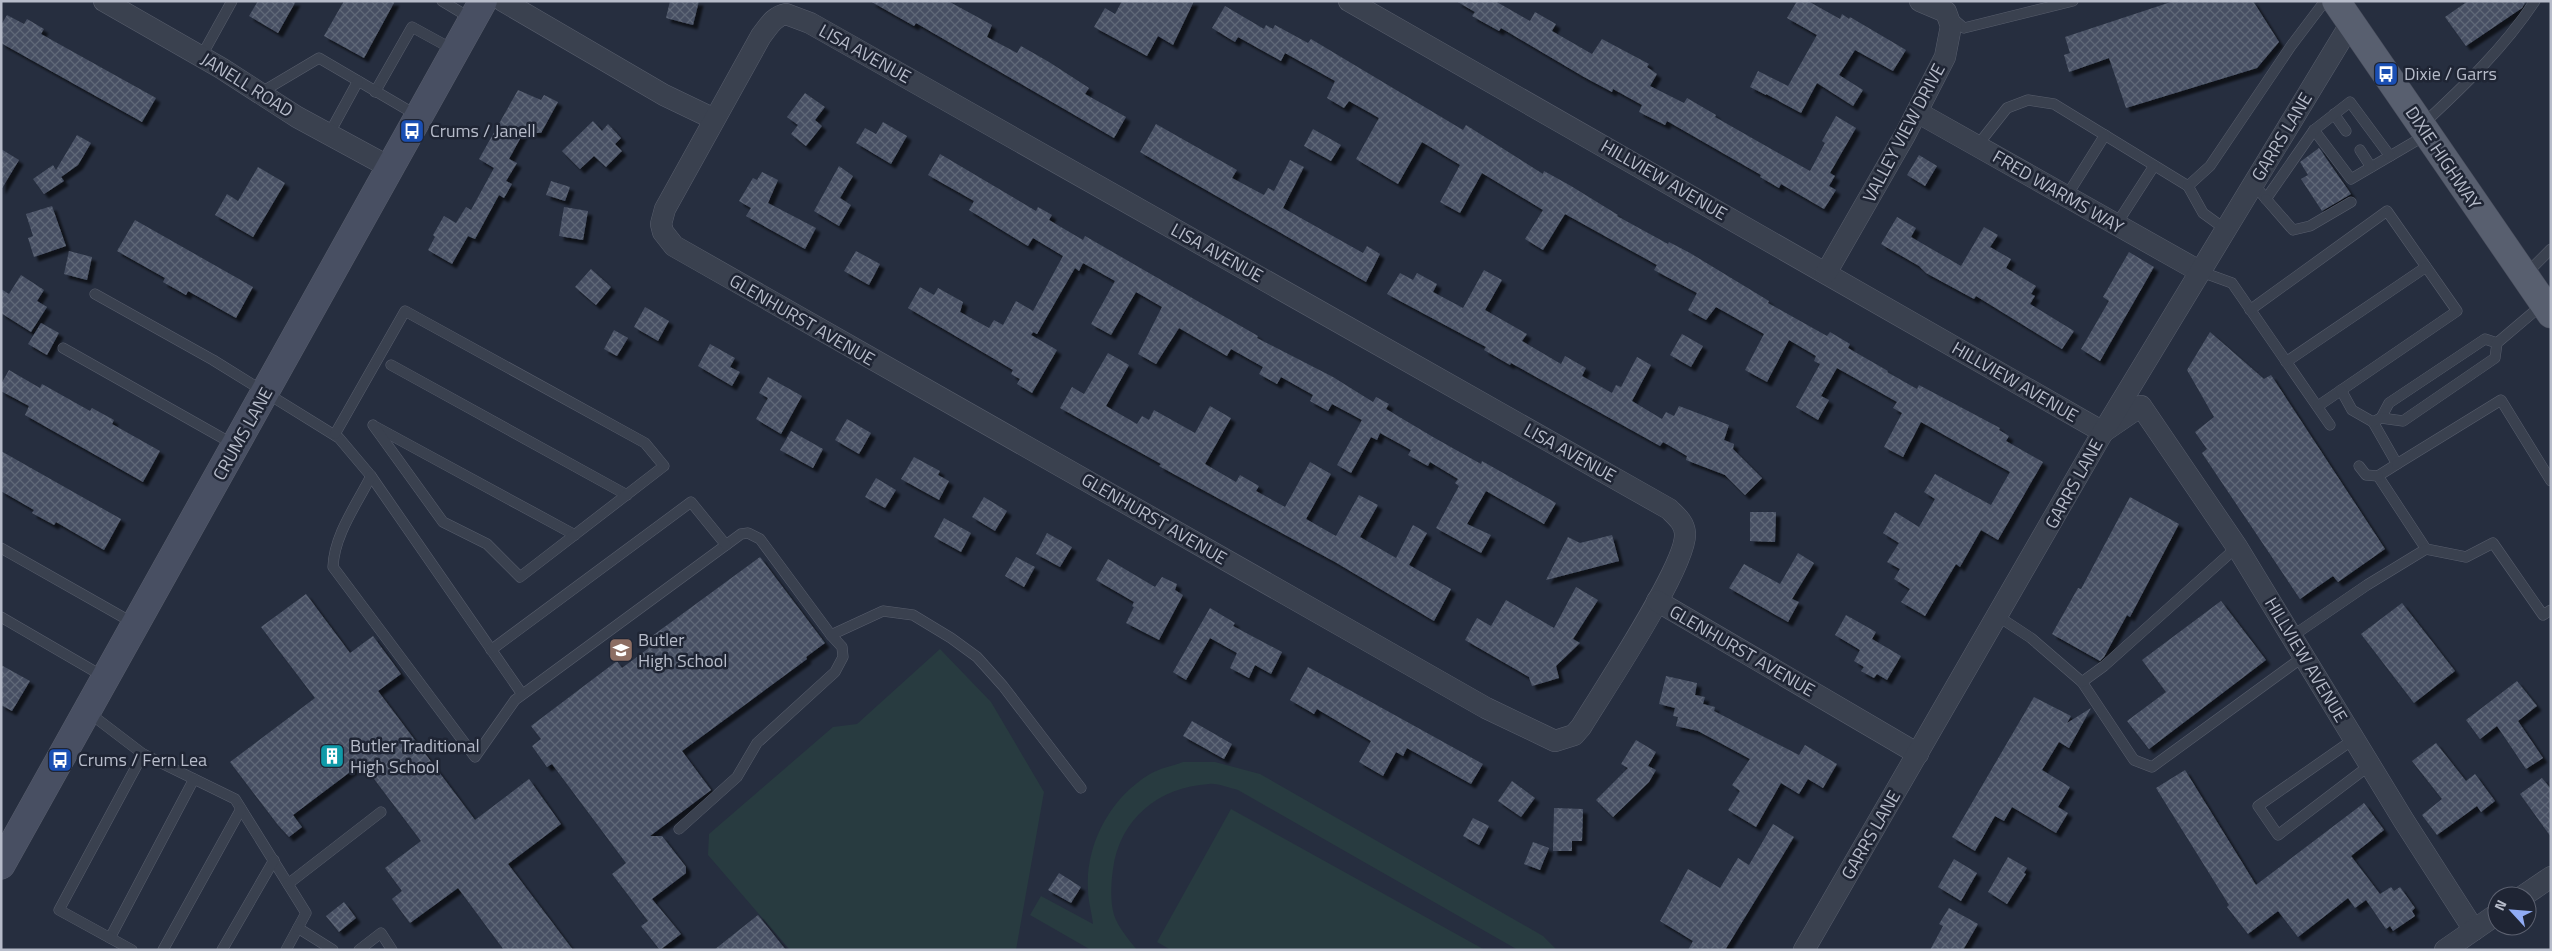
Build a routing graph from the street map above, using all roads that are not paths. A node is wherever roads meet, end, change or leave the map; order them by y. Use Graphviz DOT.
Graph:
graph roads {
  1 [pos="104,1"];
  2 [pos="232,1"];
  3 [pos="442,1"];
  4 [pos="503,1"];
  5 [pos="1348,1"];
  6 [pos="1920,1"];
  7 [pos="2073,1"];
  8 [pos="2325,1"];
  9 [pos="2336,1"];
  10 [pos="2535,1"];
  11 [pos="1944,7"];
  12 [pos="478,10"];
  13 [pos="2351,23"];
  14 [pos="456,51"];
  15 [pos="201,57"];
  16 [pos="358,81"];
  17 [pos="375,92"];
  18 [pos="260,93"];
  19 [pos="1917,112"];
  20 [pos="2334,114"];
  21 [pos="420,117"];
  22 [pos="714,119"];
  23 [pos="2314,130"];
  24 [pos="2424,130"];
  25 [pos="2346,131"];
  26 [pos="328,134"];
  27 [pos="2105,135"];
  28 [pos="1978,146"];
  29 [pos="2360,150"];
  30 [pos="2390,156"];
  31 [pos="2154,166"];
  32 [pos="2371,167"];
  33 [pos="391,168"];
  34 [pos="2188,186"];
  35 [pos="2260,191"];
  36 [pos="2066,197"];
  37 [pos="2351,202"];
  38 [pos="2116,225"];
  39 [pos="2225,229"];
  40 [pos="2551,249"];
  41 [pos="2426,267"];
  42 [pos="2199,271"];
  43 [pos="1826,273"];
  44 [pos="2524,276"];
  45 [pos="95,294"];
  46 [pos="2547,309"];
  47 [pos="2250,310"];
  48 [pos="2497,343"];
  49 [pos="63,348"];
  50 [pos="2286,362"];
  51 [pos="391,365"];
  52 [pos="2341,390"];
  53 [pos="266,392"];
  54 [pos="2318,406"];
  55 [pos="2377,420"];
  56 [pos="2330,424"];
  57 [pos="2103,432"];
  58 [pos="335,434"];
  59 [pos="236,446"];
  60 [pos="2397,464"];
  61 [pos="2359,466"];
  62 [pos="371,476"];
  63 [pos="2378,476"];
  64 [pos="2551,481"];
  65 [pos="626,495"];
  66 [pos="575,535"];
  67 [pos="726,545"];
  68 [pos="2236,546"];
  69 [pos="1,548"];
  70 [pos="2426,549"];
  71 [pos="1657,601"];
  72 [pos="2551,610"];
  73 [pos="1999,617"];
  74 [pos="1,618"];
  75 [pos="136,624"];
  76 [pos="831,635"];
  77 [pos="2291,637"];
  78 [pos="491,650"];
  79 [pos="2303,657"];
  80 [pos="106,678"];
  81 [pos="2082,682"];
  82 [pos="522,694"];
  83 [pos="88,712"];
  84 [pos="2354,739"];
  85 [pos="143,754"];
  86 [pos="1918,754"];
  87 [pos="2370,765"];
  88 [pos="194,779"];
  89 [pos="1081,788"];
  90 [pos="241,809"];
  91 [pos="381,812"];
  92 [pos="679,829"];
  93 [pos="274,860"];
  94 [pos="1,865"];
  95 [pos="2551,877"];
  96 [pos="288,884"];
  97 [pos="2537,886"];
  98 [pos="2487,921"];
  99 [pos="298,928"];
  100 [pos="2474,930"];
  101 [pos="110,938"];
  102 [pos="132,950"];
  103 [pos="163,950"];
  104 [pos="222,950"];
  105 [pos="286,950"];
  106 [pos="333,950"];
  107 [pos="359,950"];
  108 [pos="392,950"];
  109 [pos="1804,950"];
  110 [pos="2445,950"];
  1 -- 15 [label="street, JANELL ROAD"];
  2 -- 15 [label="lane"];
  3 -- 12 [label="lane"];
  4 -- 22 [label="street"];
  5 -- 43 [label="street, HILLVIEW AVENUE"];
  6 -- 11 [label="street"];
  7 -- 11 [label="lane"];
  8 -- 34 [label="lane"];
  9 -- 13 [label="main road, DIXIE HIGHWAY"];
  10 -- 24 [label="lane"];
  11 -- 19 [label="street, VALLEY VIEW DRIVE"];
  12 -- 14 [label="main road, CRUMS LANE"];
  13 -- 24 [label="main road, DIXIE HIGHWAY"];
  13 -- 35 [label="street, GARRS LANE"];
  14 -- 17 [label="lane"];
  14 -- 21 [label="main road, CRUMS LANE"];
  15 -- 18 [label="street, JANELL ROAD"];
  16 -- 17 [label="lane"];
  16 -- 18 [label="lane"];
  16 -- 26 [label="lane"];
  17 -- 21 [label="lane"];
  18 -- 26 [label="street, JANELL ROAD"];
  19 -- 28 [label="street, FRED WARMS WAY"];
  19 -- 43 [label="street, VALLEY VIEW DRIVE"];
  20 -- 23 [label="lane"];
  20 -- 25 [label="lane"];
  20 -- 30 [label="lane"];
  21 -- 33 [label="main road, CRUMS LANE"];
  22 -- 71 [label="street, LISA AVENUE"];
  22 -- 71 [label="street, GLENHURST AVENUE"];
  23 -- 32 [label="lane"];
  23 -- 35 [label="lane"];
  24 -- 30 [label="lane"];
  24 -- 44 [label="main road, DIXIE HIGHWAY"];
  26 -- 33 [label="street, JANELL ROAD"];
  27 -- 28 [label="lane"];
  27 -- 31 [label="lane"];
  27 -- 36 [label="lane"];
  28 -- 36 [label="street, FRED WARMS WAY"];
  29 -- 32 [label="lane"];
  30 -- 32 [label="lane"];
  31 -- 34 [label="lane"];
  31 -- 38 [label="lane"];
  33 -- 53 [label="main road, CRUMS LANE"];
  34 -- 39 [label="lane"];
  35 -- 37 [label="lane"];
  35 -- 39 [label="street, GARRS LANE"];
  36 -- 38 [label="street, FRED WARMS WAY"];
  38 -- 42 [label="street, FRED WARMS WAY"];
  39 -- 42 [label="street, GARRS LANE"];
  40 -- 44 [label="lane"];
  41 -- 47 [label="lane"];
  41 -- 50 [label="lane"];
  41 -- 52 [label="lane"];
  42 -- 47 [label="lane"];
  42 -- 57 [label="street, GARRS LANE"];
  43 -- 57 [label="street, HILLVIEW AVENUE"];
  44 -- 46 [label="main road, DIXIE HIGHWAY"];
  45 -- 53 [label="lane"];
  46 -- 48 [label="lane"];
  47 -- 50 [label="lane"];
  48 -- 55 [label="lane"];
  48 -- 55 [label="lane"];
  49 -- 59 [label="lane"];
  50 -- 54 [label="lane"];
  51 -- 65 [label="lane"];
  52 -- 54 [label="lane"];
  52 -- 55 [label="lane"];
  53 -- 58 [label="lane"];
  53 -- 59 [label="main road, CRUMS LANE"];
  54 -- 56 [label="lane"];
  55 -- 60 [label="lane"];
  57 -- 68 [label="street, HILLVIEW AVENUE"];
  57 -- 73 [label="street, GARRS LANE"];
  58 -- 62 [label="lane"];
  58 -- 65 [label="lane"];
  59 -- 75 [label="main road, CRUMS LANE"];
  60 -- 63 [label="lane"];
  60 -- 64 [label="lane"];
  61 -- 63 [label="lane"];
  62 -- 78 [label="lane"];
  62 -- 82 [label="lane"];
  63 -- 70 [label="lane"];
  65 -- 66 [label="lane"];
  66 -- 66 [label="lane"];
  67 -- 76 [label="lane"];
  67 -- 78 [label="lane"];
  67 -- 82 [label="lane"];
  68 -- 77 [label="street, HILLVIEW AVENUE"];
  68 -- 81 [label="lane"];
  69 -- 75 [label="lane"];
  70 -- 72 [label="lane"];
  70 -- 77 [label="lane"];
  71 -- 86 [label="street, GLENHURST AVENUE"];
  73 -- 81 [label="lane"];
  73 -- 86 [label="street, GARRS LANE"];
  74 -- 80 [label="lane"];
  75 -- 80 [label="main road, CRUMS LANE"];
  76 -- 89 [label="lane"];
  76 -- 92 [label="lane"];
  77 -- 79 [label="street, HILLVIEW AVENUE"];
  78 -- 82 [label="lane"];
  79 -- 81 [label="lane"];
  79 -- 84 [label="street, HILLVIEW AVENUE"];
  80 -- 83 [label="main road, CRUMS LANE"];
  83 -- 85 [label="lane"];
  83 -- 94 [label="main road, CRUMS LANE"];
  84 -- 87 [label="street, HILLVIEW AVENUE"];
  84 -- 87 [label="lane"];
  85 -- 88 [label="lane"];
  85 -- 101 [label="lane"];
  86 -- 109 [label="street, GARRS LANE"];
  87 -- 100 [label="street, HILLVIEW AVENUE"];
  88 -- 90 [label="lane"];
  88 -- 101 [label="lane"];
  90 -- 93 [label="lane"];
  90 -- 103 [label="lane"];
  91 -- 96 [label="lane"];
  93 -- 96 [label="lane"];
  93 -- 104 [label="lane"];
  95 -- 97 [label="street"];
  96 -- 99 [label="lane"];
  98 -- 100 [label="street"];
  99 -- 105 [label="lane"];
  99 -- 106 [label="lane"];
  100 -- 110 [label="street"];
  101 -- 102 [label="lane"];
  107 -- 108 [label="lane"];
}
